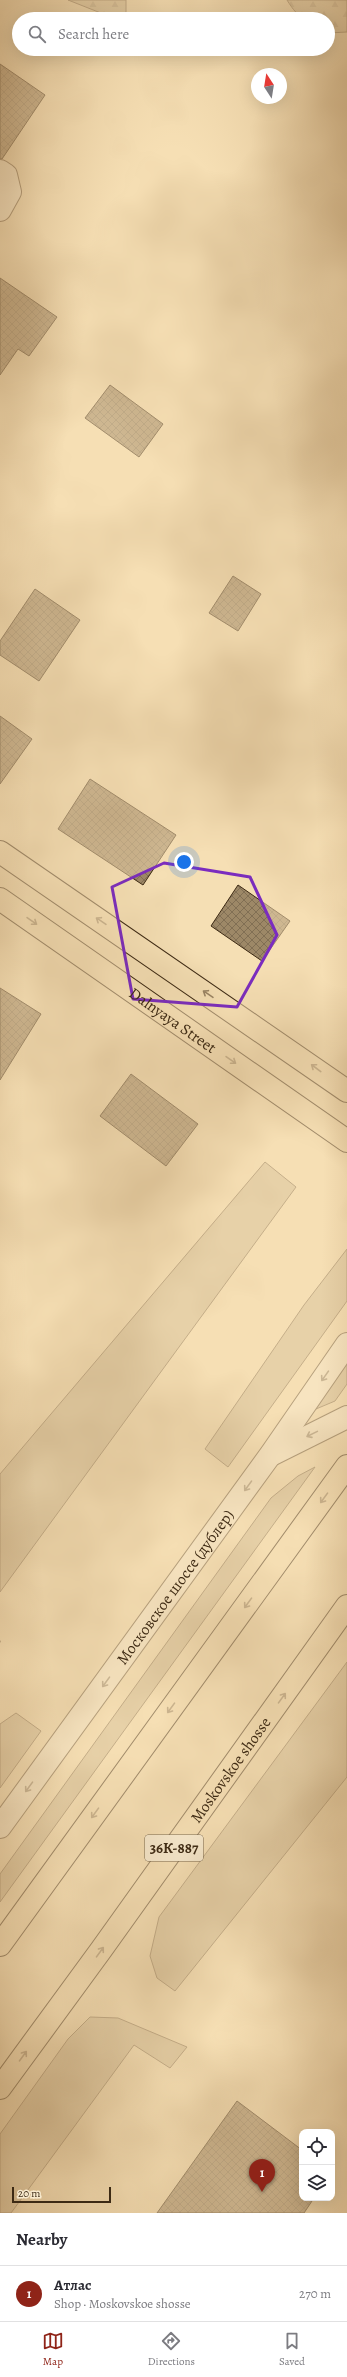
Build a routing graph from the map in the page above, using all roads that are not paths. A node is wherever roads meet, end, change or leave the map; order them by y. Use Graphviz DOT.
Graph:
graph roads {
  1 [pos="0,171"];
  2 [pos="0,210"];
  3 [pos="0,852"];
  4 [pos="0,899"];
  5 [pos="347,1091"];
  6 [pos="347,1141"];
  7 [pos="347,1344"];
  8 [pos="347,1417"];
  9 [pos="271,1454"];
  10 [pos="347,1466"];
  11 [pos="347,1606"];
  12 [pos="0,1828"];
  13 [pos="0,1945"];
  14 [pos="0,2088"];
  1 -- 2 [label="street"];
  5 -- 3 [label="main road, one-way"];
  4 -- 6 [label="main road, Dalnyaya Street, one-way"];
  7 -- 9 [label="street, Московское шоссе (дублер), one-way"];
  8 -- 9 [label="street, one-way"];
  9 -- 12 [label="street, Московское шоссе (дублер), one-way"];
  10 -- 13 [label="main road, one-way"];
  14 -- 11 [label="main road, Moskovskoe shosse / 36К-887, one-way"];
}
